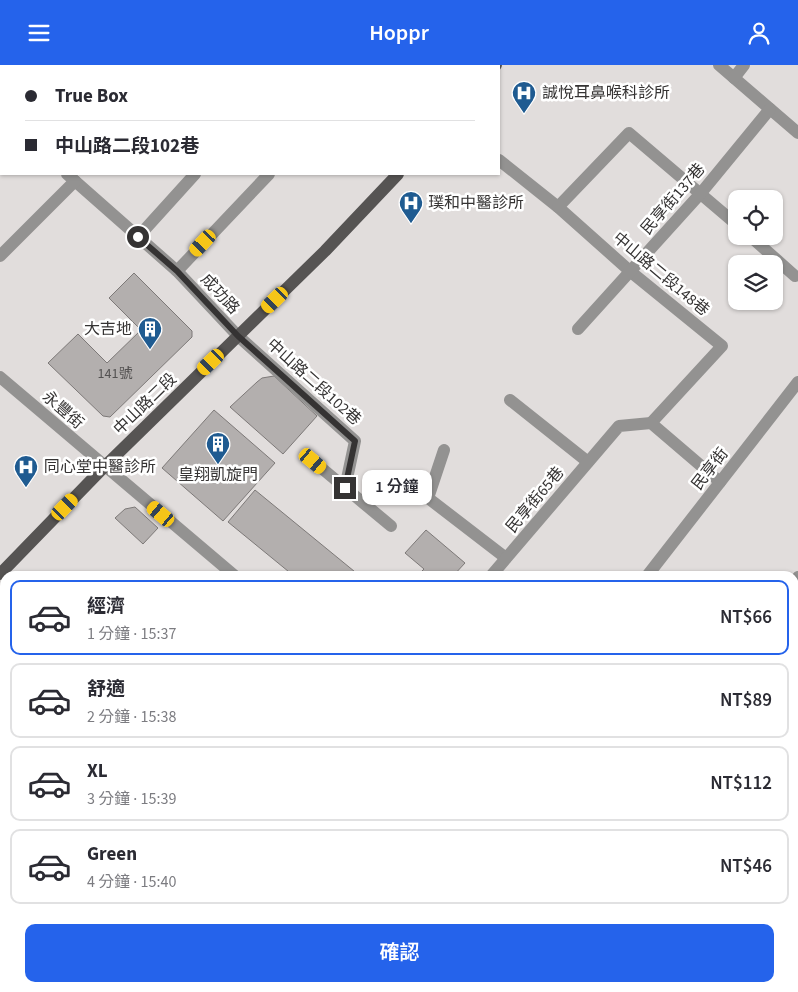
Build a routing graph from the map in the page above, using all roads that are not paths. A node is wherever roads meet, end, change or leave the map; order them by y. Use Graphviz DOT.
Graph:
graph roads {
  1 [pos="719,65"];
  2 [pos="744,65"];
  3 [pos="734,78"];
  4 [pos="770,109"];
  5 [pos="798,133"];
  6 [pos="500,161"];
  7 [pos="194,175"];
  8 [pos="268,175"];
  9 [pos="397,175"];
  10 [pos="71,177"];
  11 [pos="701,193"];
  12 [pos="558,207"];
  13 [pos="728,217"];
  14 [pos="138,237"];
  15 [pos="760,245"];
  16 [pos="0,256"];
  17 [pos="177,271"];
  18 [pos="631,272"];
  19 [pos="795,276"];
  20 [pos="578,329"];
  21 [pos="238,336"];
  22 [pos="0,377"];
  23 [pos="798,382"];
  24 [pos="510,400"];
  25 [pos="651,423"];
  26 [pos="444,450"];
  27 [pos="313,461"];
  28 [pos="588,462"];
  29 [pos="104,467"];
  30 [pos="720,482"];
  31 [pos="345,488"];
  32 [pos="391,527"];
  33 [pos="506,558"];
  34 [pos="3,571"];
  35 [pos="227,571"];
  36 [pos="495,571"];
  37 [pos="651,571"];
  1 -- 3 [label="street"];
  2 -- 3 [label="street"];
  3 -- 4 [label="street"];
  4 -- 5 [label="street"];
  4 -- 11 [label="street, 民享街137巷"];
  6 -- 12 [label="street, 中山路二段148巷"];
  7 -- 14 [label="street"];
  8 -- 17 [label="street"];
  9 -- 21 [label="main road, 中山路二段"];
  10 -- 14 [label="street, 成功路"];
  10 -- 16 [label="street"];
  11 -- 12 [label="street"];
  11 -- 13 [label="street"];
  11 -- 18 [label="street, 民享街137巷"];
  12 -- 18 [label="street, 中山路二段148巷"];
  14 -- 17 [label="street, 成功路"];
  15 -- 19 [label="street"];
  17 -- 21 [label="street, 成功路"];
  18 -- 20 [label="street, 民享街137巷"];
  18 -- 25 [label="street, 中山路二段148巷"];
  21 -- 29 [label="main road, 中山路二段"];
  21 -- 31 [label="street, 中山路二段102巷"];
  22 -- 29 [label="street, 永豐街"];
  23 -- 30 [label="street, 民享街"];
  24 -- 28 [label="street, 民享街65巷"];
  25 -- 28 [label="street, 民享街65巷"];
  25 -- 30 [label="street"];
  26 -- 33 [label="street, 民享街65巷"];
  27 -- 31 [label="street"];
  28 -- 33 [label="street, 民享街65巷"];
  29 -- 34 [label="main road, 中山路二段"];
  29 -- 35 [label="street, 永豐街"];
  30 -- 37 [label="street, 民享街"];
  31 -- 32 [label="street"];
  33 -- 36 [label="street, 民享街65巷"];
}
